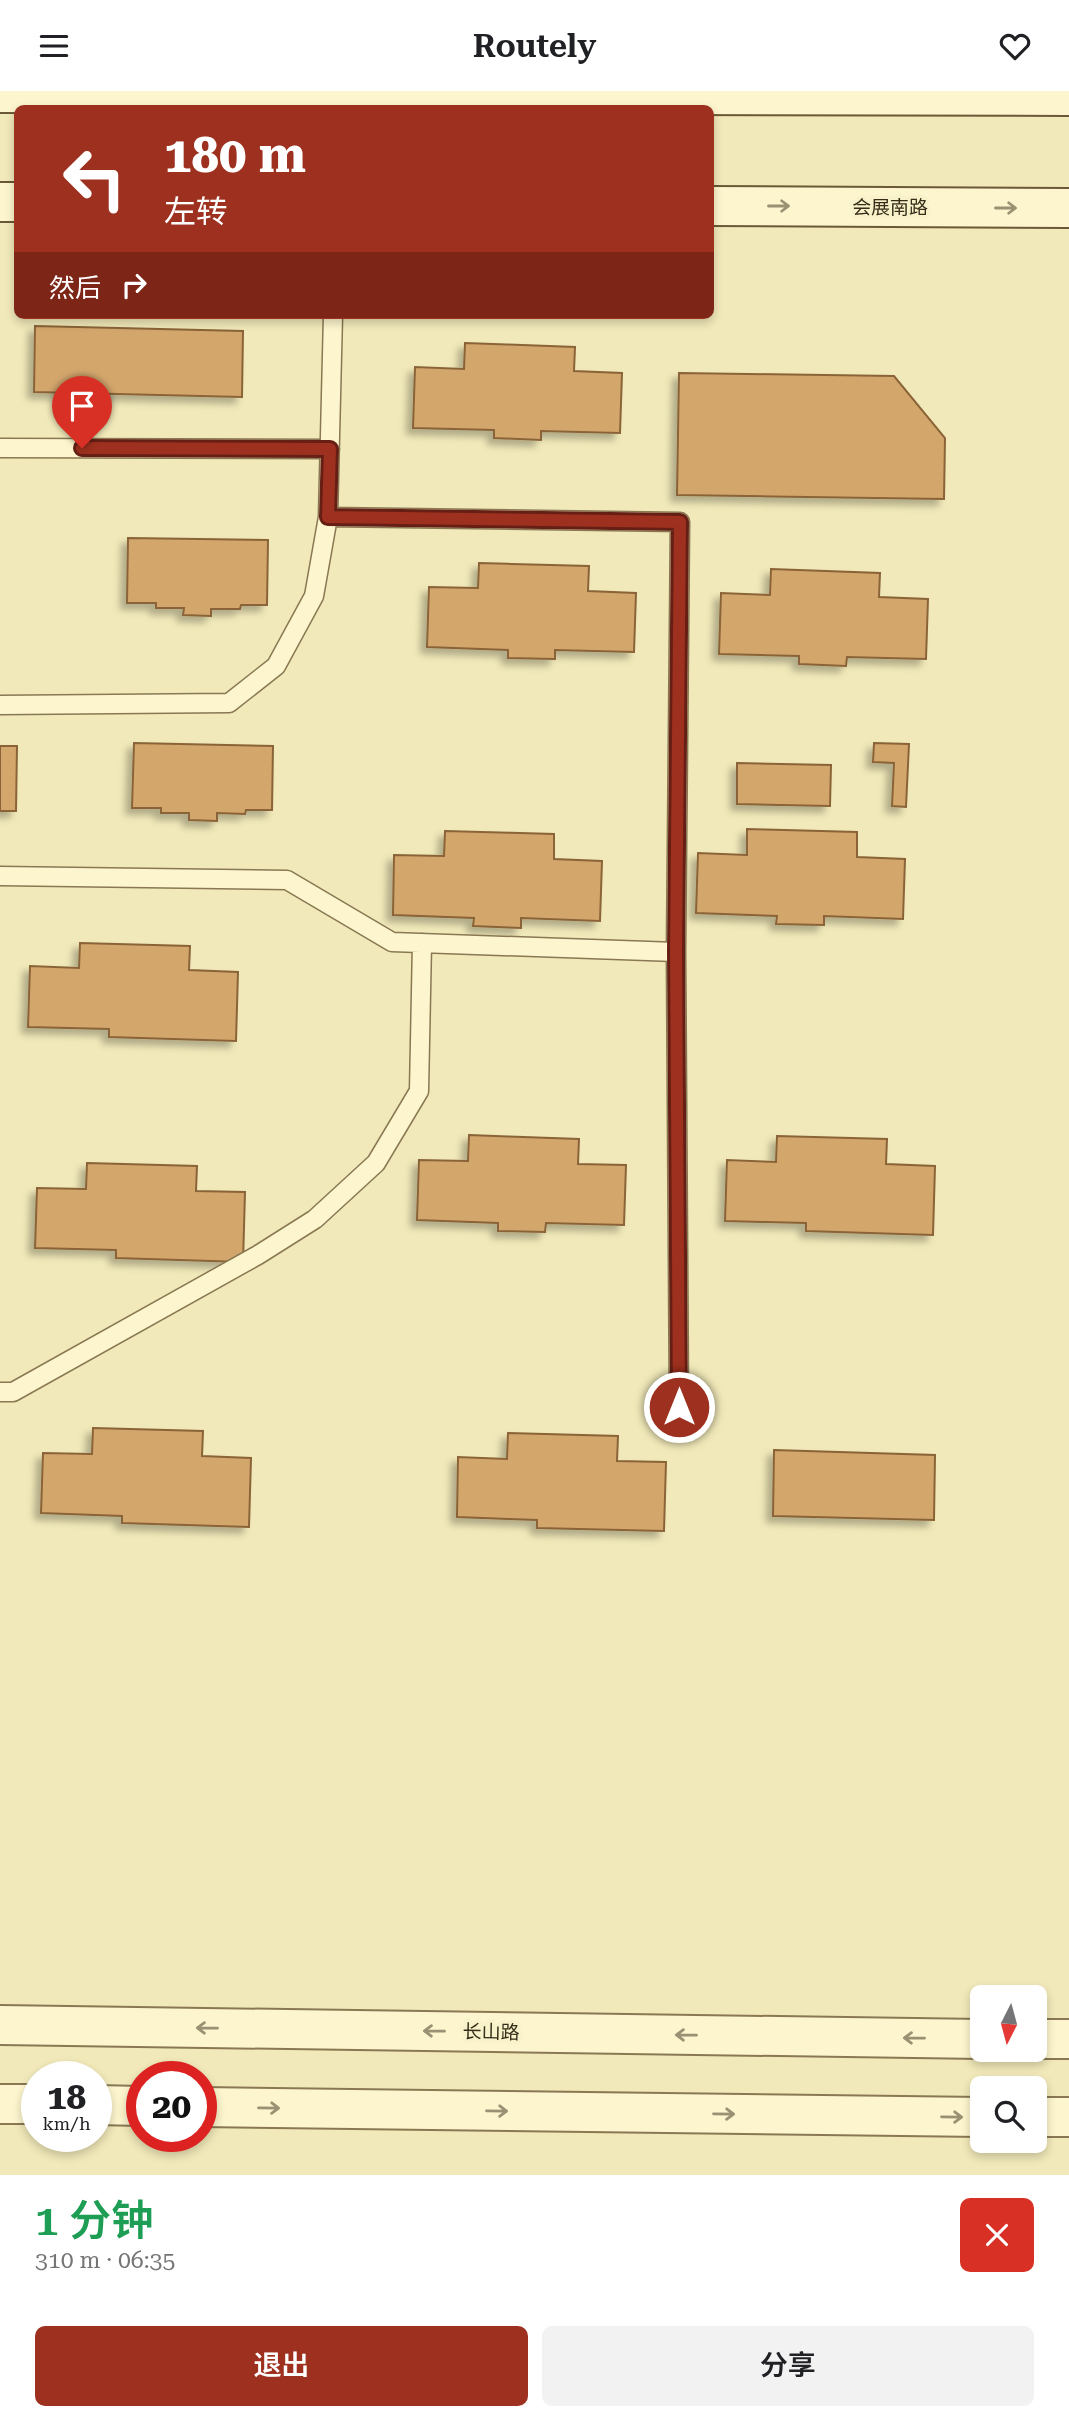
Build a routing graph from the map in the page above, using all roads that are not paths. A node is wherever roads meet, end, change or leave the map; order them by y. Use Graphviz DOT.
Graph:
graph roads {
  1 [pos="0,93"];
  2 [pos="1069,96"];
  3 [pos="714,206"];
  4 [pos="1069,208"];
  5 [pos="332,319"];
  6 [pos="0,448"];
  7 [pos="330,449"];
  8 [pos="328,517"];
  9 [pos="0,705"];
  10 [pos="0,876"];
  11 [pos="422,943"];
  12 [pos="676,952"];
  13 [pos="0,1392"];
  14 [pos="679,1407"];
  15 [pos="0,2025"];
  16 [pos="970,2039"];
  17 [pos="1047,2039"];
  18 [pos="1069,2039"];
  19 [pos="0,2104"];
  20 [pos="21,2105"];
  21 [pos="217,2107"];
  22 [pos="970,2117"];
  23 [pos="1047,2117"];
  24 [pos="1069,2117"];
  1 -- 2 [label="street"];
  3 -- 4 [label="street, 会展南路, one-way"];
  5 -- 7 [label="lane"];
  6 -- 7 [label="lane"];
  7 -- 8 [label="lane"];
  8 -- 9 [label="lane"];
  8 -- 12 [label="lane"];
  10 -- 11 [label="lane"];
  11 -- 12 [label="lane"];
  11 -- 13 [label="lane"];
  12 -- 14 [label="lane"];
  16 -- 15 [label="street, 长山路, one-way"];
  17 -- 18 [label="street"];
  19 -- 20 [label="street"];
  21 -- 22 [label="street, one-way"];
  23 -- 24 [label="street"];
}
